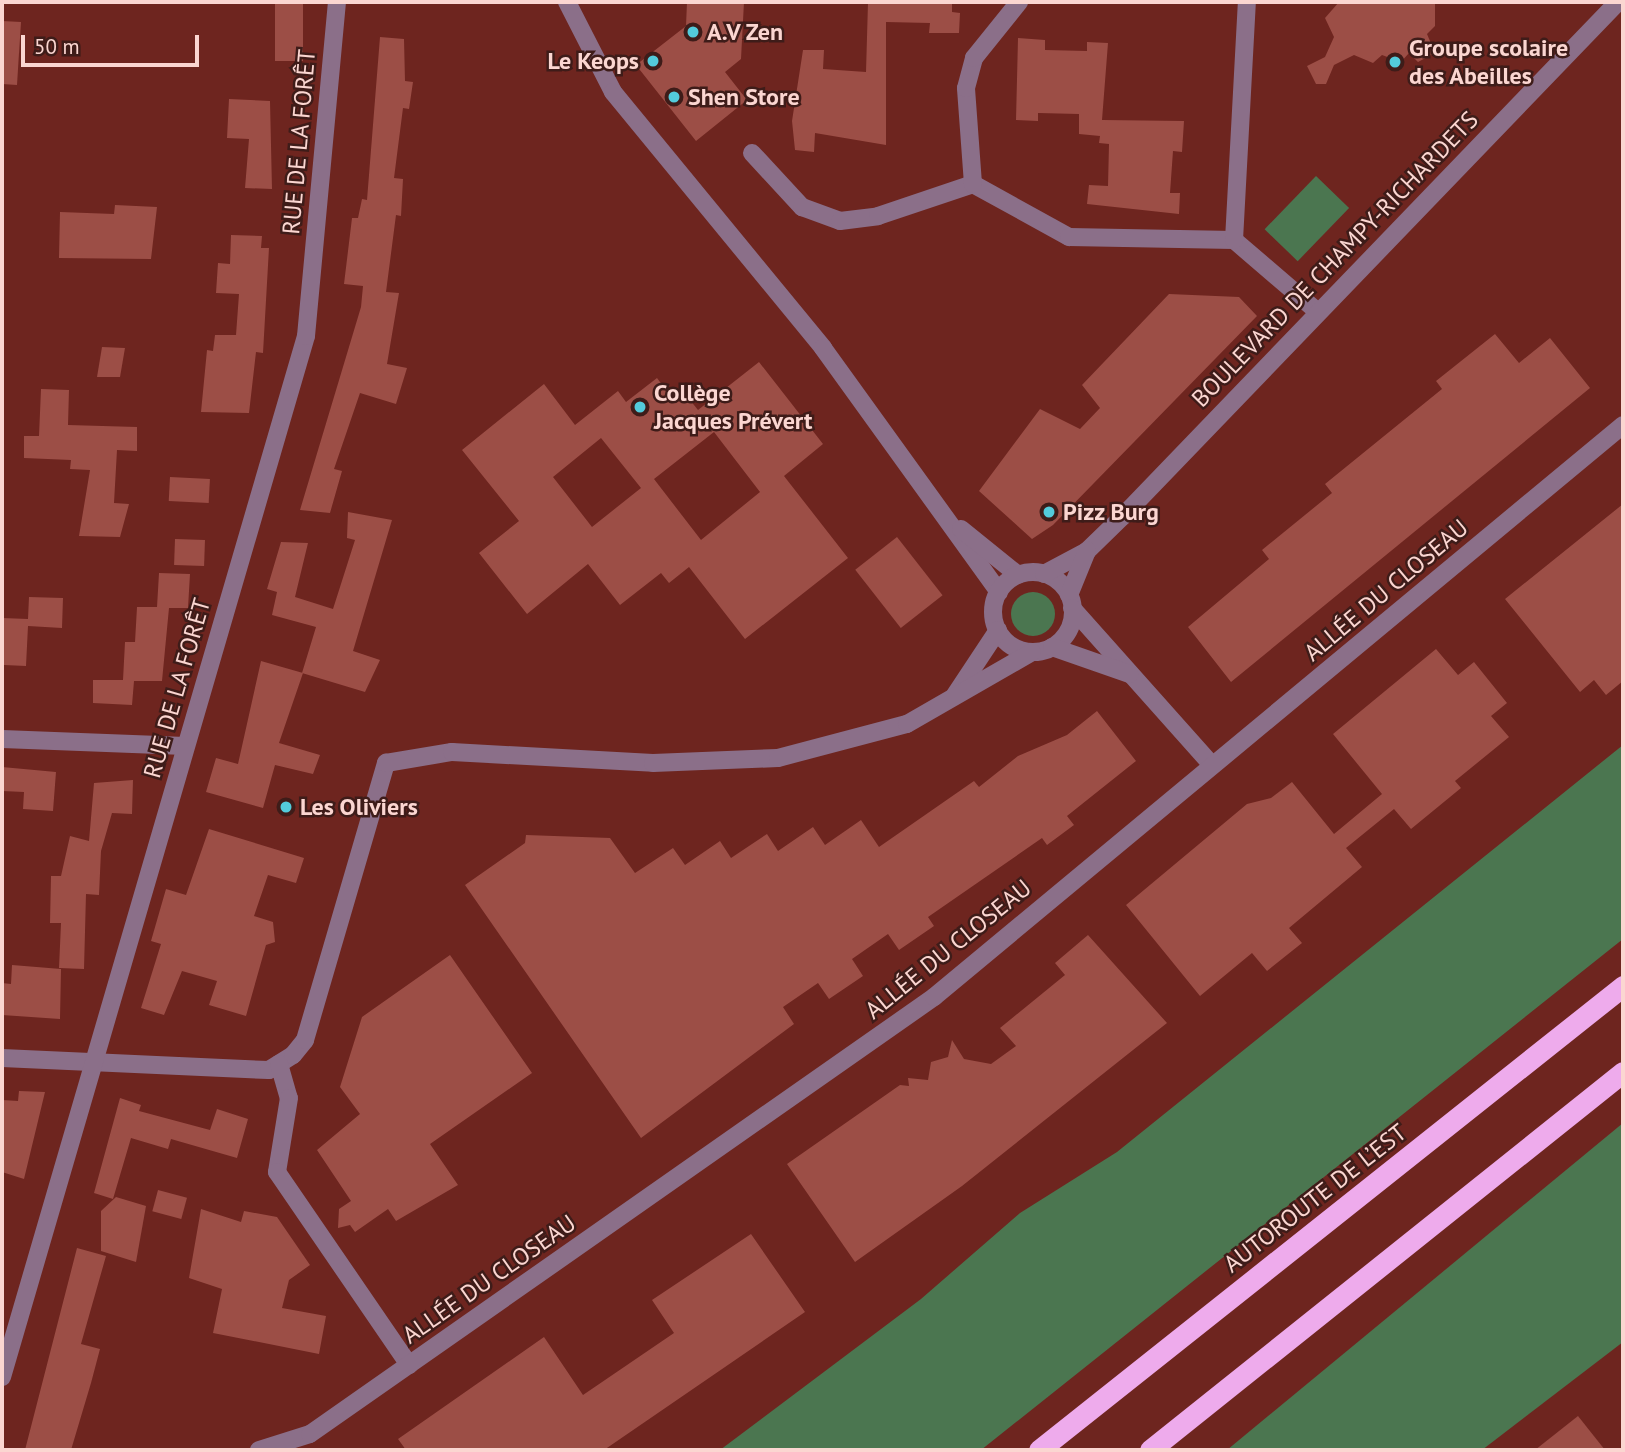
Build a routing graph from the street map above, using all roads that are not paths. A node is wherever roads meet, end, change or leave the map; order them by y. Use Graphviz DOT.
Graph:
graph roads {
  1 [pos="337,2"];
  2 [pos="567,2"];
  3 [pos="1019,2"];
  4 [pos="1247,2"];
  5 [pos="1618,2"];
  6 [pos="752,153"];
  7 [pos="973,184"];
  8 [pos="1234,240"];
  9 [pos="1318,312"];
  10 [pos="1623,425"];
  11 [pos="958,527"];
  12 [pos="1087,551"];
  13 [pos="1044,574"];
  14 [pos="1017,575"];
  15 [pos="999,592"];
  16 [pos="1071,602"];
  17 [pos="998,630"];
  18 [pos="1052,647"];
  19 [pos="1031,652"];
  20 [pos="1129,674"];
  21 [pos="953,698"];
  22 [pos="2,739"];
  23 [pos="186,746"];
  24 [pos="1212,765"];
  25 [pos="1623,986"];
  26 [pos="2,1058"];
  27 [pos="95,1061"];
  28 [pos="279,1064"];
  29 [pos="1623,1072"];
  30 [pos="409,1365"];
  31 [pos="2,1377"];
  32 [pos="260,1450"];
  33 [pos="1039,1450"];
  34 [pos="1150,1450"];
  1 -- 23 [label="street, RUE DE LA FORÊT"];
  2 -- 11 [label="street"];
  3 -- 7 [label="street"];
  4 -- 8 [label="street"];
  5 -- 9 [label="street, BOULEVARD DE CHAMPY-RICHARDETS"];
  6 -- 7 [label="street"];
  7 -- 8 [label="street"];
  8 -- 9 [label="street"];
  9 -- 12 [label="street, BOULEVARD DE CHAMPY-RICHARDETS"];
  10 -- 24 [label="street, ALLÉE DU CLOSEAU"];
  11 -- 14 [label="street"];
  11 -- 15 [label="street"];
  12 -- 13 [label="street, BOULEVARD DE CHAMPY-RICHARDETS"];
  12 -- 16 [label="street, BOULEVARD DE CHAMPY-RICHARDETS"];
  13 -- 14 [label="street"];
  13 -- 16 [label="street"];
  14 -- 15 [label="street"];
  15 -- 17 [label="street"];
  16 -- 18 [label="street"];
  16 -- 20 [label="street"];
  17 -- 19 [label="street"];
  17 -- 21 [label="street"];
  18 -- 19 [label="street"];
  18 -- 20 [label="street"];
  19 -- 21 [label="street"];
  20 -- 24 [label="street"];
  21 -- 28 [label="street"];
  22 -- 23 [label="street"];
  23 -- 27 [label="street, RUE DE LA FORÊT"];
  24 -- 30 [label="street, ALLÉE DU CLOSEAU"];
  25 -- 33 [label="highway, AUTOROUTE DE L’EST"];
  26 -- 27 [label="street"];
  27 -- 28 [label="street"];
  27 -- 31 [label="street, RUE DE LA FORÊT"];
  28 -- 30 [label="street"];
  29 -- 34 [label="highway"];
  30 -- 32 [label="street, ALLÉE DU CLOSEAU"];
}
